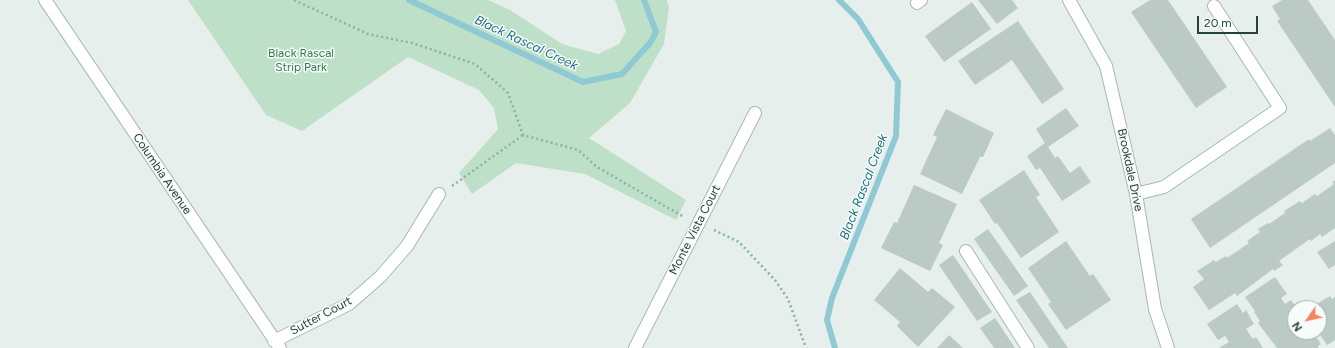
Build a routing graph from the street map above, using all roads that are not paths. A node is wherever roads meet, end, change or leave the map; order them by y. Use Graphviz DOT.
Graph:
graph roads {
  1 [pos="45,0"];
  2 [pos="1069,0"];
  3 [pos="1214,6"];
  4 [pos="755,113"];
  5 [pos="439,194"];
  6 [pos="1136,194"];
  7 [pos="966,251"];
  8 [pos="277,344"];
  9 [pos="635,348"];
  10 [pos="1028,348"];
  11 [pos="1168,348"];
  1 -- 8 [label="street, Columbia Avenue"];
  2 -- 6 [label="street, Brookdale Drive"];
  3 -- 6 [label="street"];
  4 -- 9 [label="street, Monte Vista Court"];
  5 -- 8 [label="street, Sutter Court"];
  6 -- 11 [label="street, Brookdale Drive"];
  7 -- 10 [label="street"];
}
